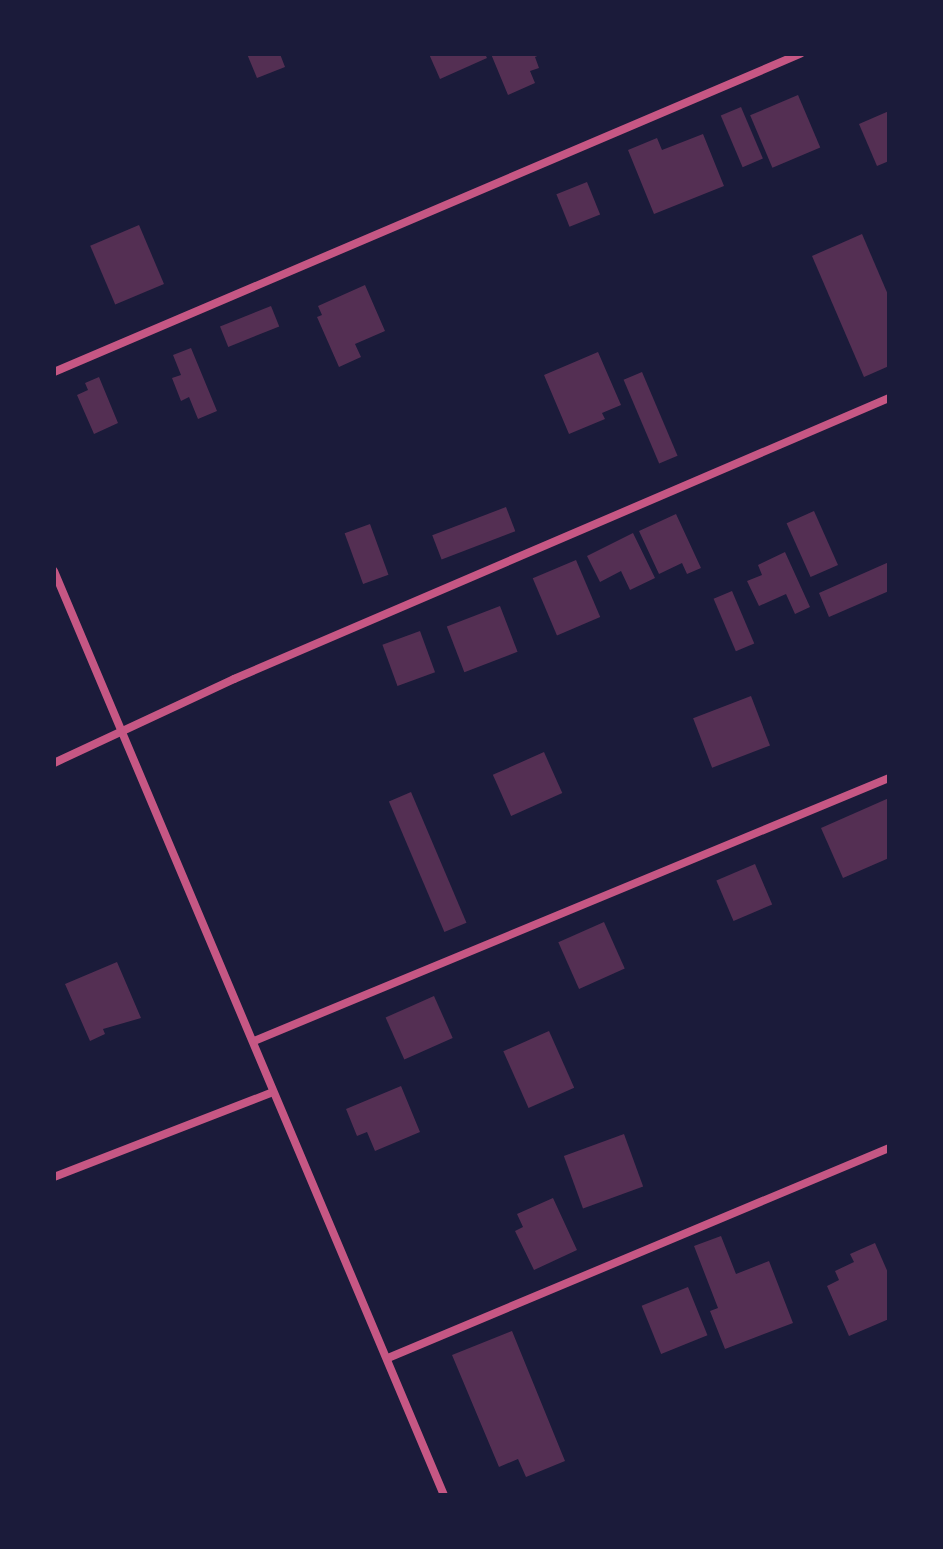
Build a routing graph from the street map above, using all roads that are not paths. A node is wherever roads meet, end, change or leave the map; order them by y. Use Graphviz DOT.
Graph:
graph roads {
  1 [pos="800,54"];
  2 [pos="54,372"];
  3 [pos="889,398"];
  4 [pos="54,571"];
  5 [pos="123,732"];
  6 [pos="54,763"];
  7 [pos="889,778"];
  8 [pos="254,1041"];
  9 [pos="273,1092"];
  10 [pos="889,1148"];
  11 [pos="54,1177"];
  12 [pos="388,1358"];
  13 [pos="444,1495"];
  1 -- 2 [label="street"];
  3 -- 5 [label="street"];
  4 -- 5 [label="street"];
  5 -- 6 [label="street"];
  5 -- 8 [label="street"];
  7 -- 8 [label="street"];
  8 -- 9 [label="street"];
  9 -- 11 [label="street"];
  9 -- 12 [label="street"];
  10 -- 12 [label="street"];
  12 -- 13 [label="street"];
}
